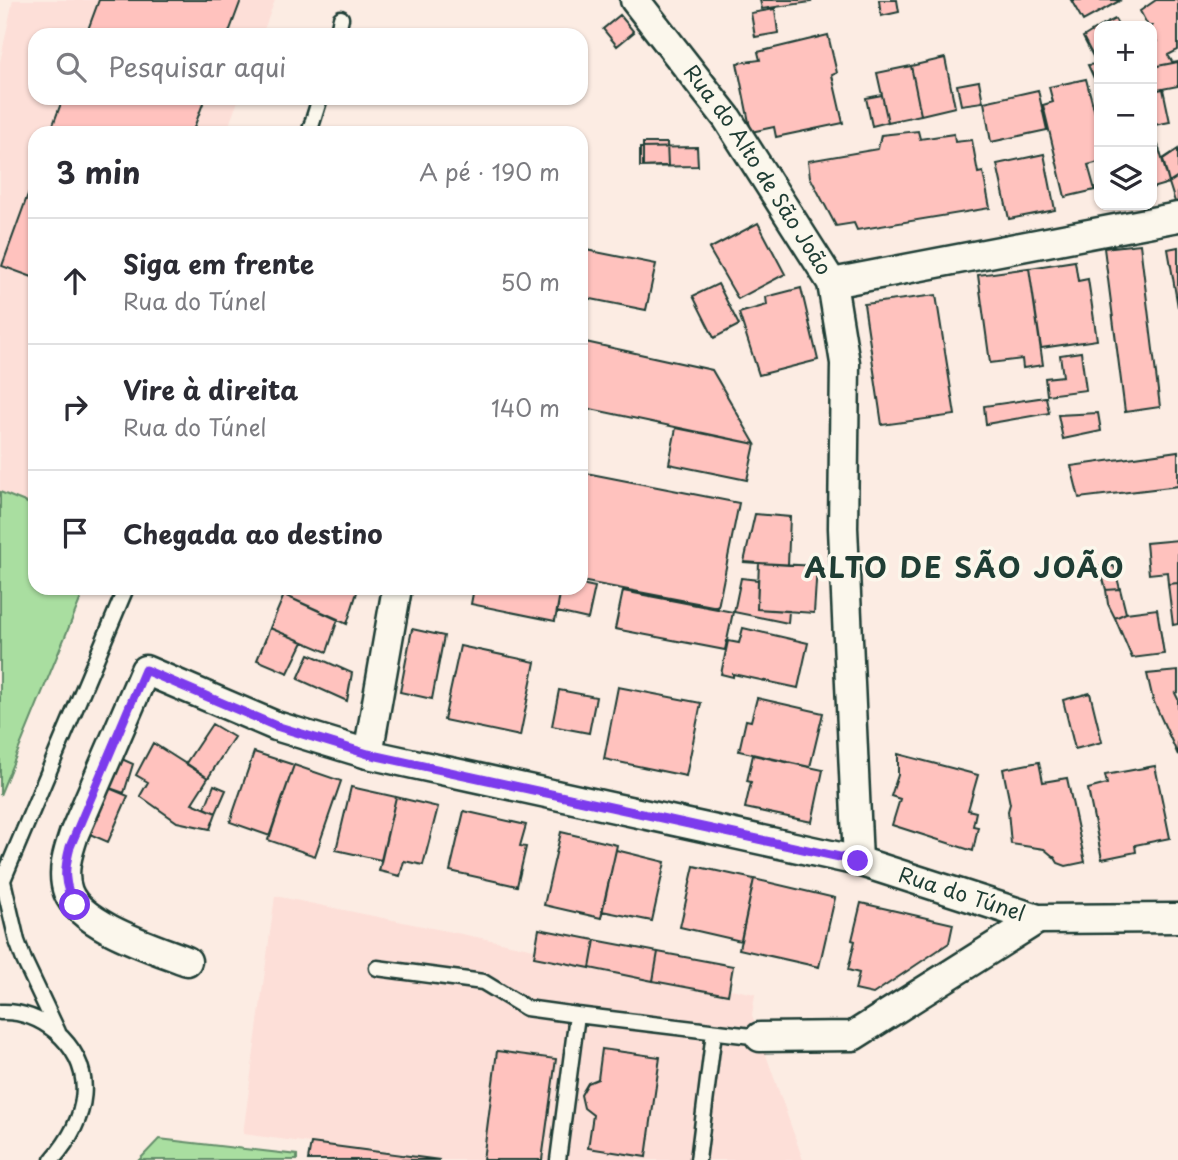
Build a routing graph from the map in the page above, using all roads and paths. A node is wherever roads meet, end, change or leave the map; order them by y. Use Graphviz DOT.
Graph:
graph roads {
  1 [pos="635,0"];
  2 [pos="341,18"];
  3 [pos="339,28"];
  4 [pos="318,105"];
  5 [pos="311,126"];
  6 [pos="1178,217"];
  7 [pos="832,283"];
  8 [pos="123,595"];
  9 [pos="396,595"];
  10 [pos="368,754"];
  11 [pos="858,861"];
  12 [pos="1,884"];
  13 [pos="1178,918"];
  14 [pos="1038,919"];
  15 [pos="187,961"];
  16 [pos="377,968"];
  17 [pos="0,1012"];
  18 [pos="578,1015"];
  19 [pos="714,1032"];
  20 [pos="60,1036"];
  21 [pos="760,1037"];
  22 [pos="52,1160"];
  23 [pos="558,1160"];
  24 [pos="698,1160"];
  1 -- 7 [label="street, Rua do Alto de São João"];
  2 -- 3 [label="lane"];
  4 -- 5 [label="lane"];
  6 -- 7 [label="street"];
  7 -- 11 [label="street, Rua do Alto de São João"];
  8 -- 12 [label="lane"];
  9 -- 10 [label="street"];
  10 -- 11 [label="street, Rua do Túnel"];
  10 -- 15 [label="street, Rua do Túnel"];
  11 -- 14 [label="street, Rua do Túnel"];
  12 -- 20 [label="lane"];
  13 -- 14 [label="street, Rua do Túnel"];
  14 -- 21 [label="street"];
  16 -- 18 [label="lane"];
  17 -- 20 [label="lane"];
  18 -- 19 [label="lane"];
  18 -- 23 [label="lane"];
  19 -- 21 [label="lane"];
  19 -- 24 [label="lane"];
  20 -- 22 [label="lane"];
}
